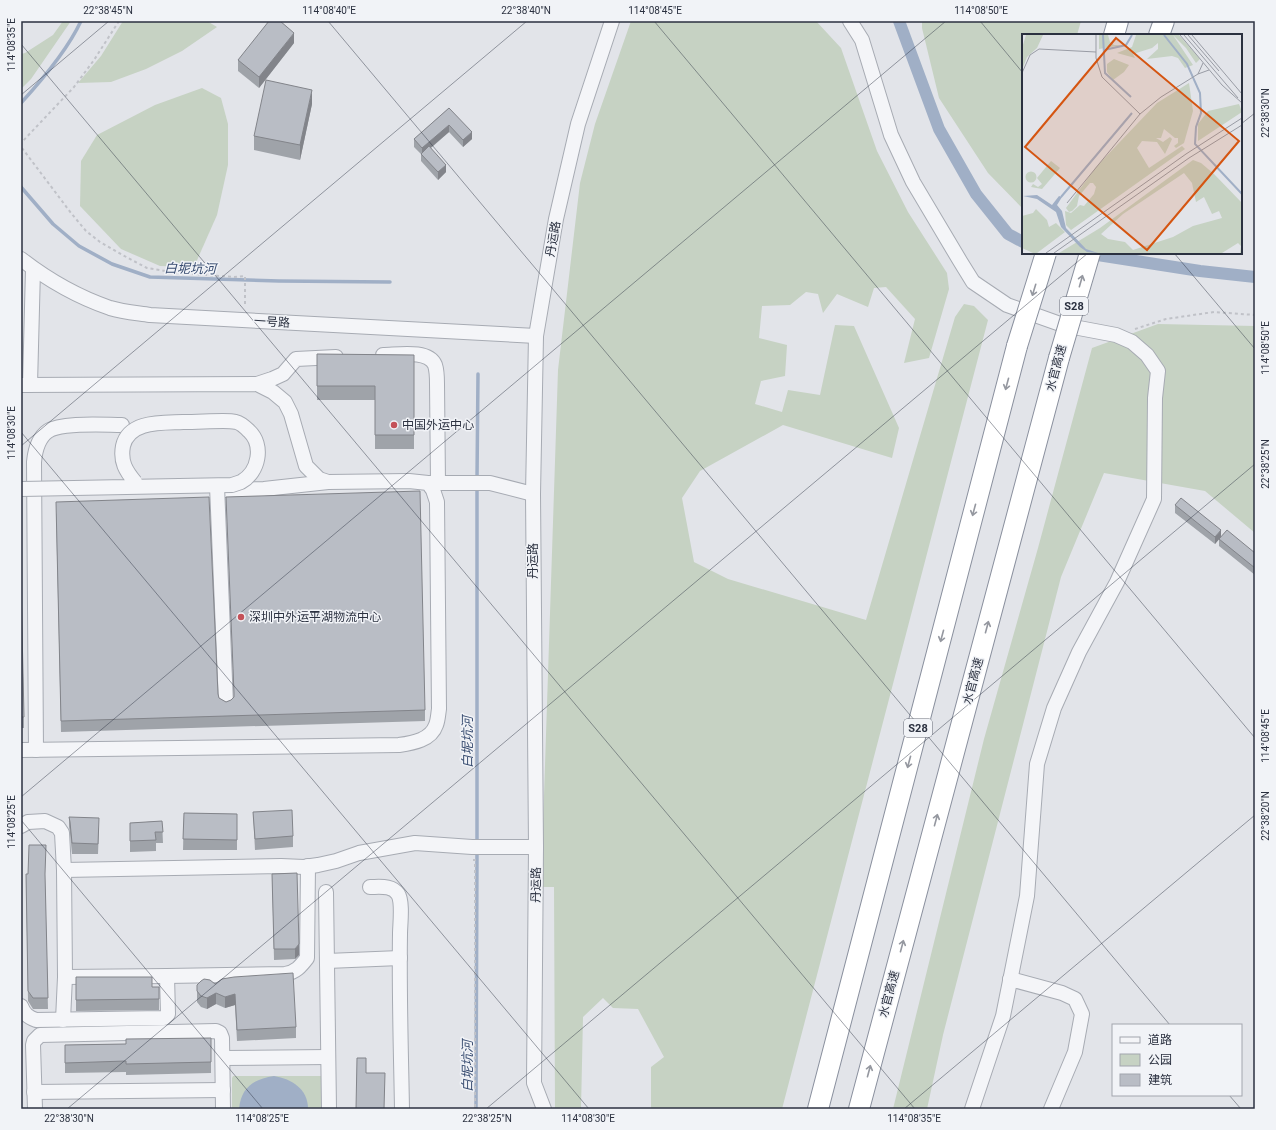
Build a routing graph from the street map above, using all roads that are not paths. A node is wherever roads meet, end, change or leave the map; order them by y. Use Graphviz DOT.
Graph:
graph roads {
  1 [pos="612,21"];
  2 [pos="850,21"];
  3 [pos="1118,21"];
  4 [pos="1164,21"];
  5 [pos="1114,34"];
  6 [pos="1159,34"];
  7 [pos="1046,254"];
  8 [pos="1090,254"];
  9 [pos="21,260"];
  10 [pos="33,269"];
  11 [pos="536,336"];
  12 [pos="351,356"];
  13 [pos="366,356"];
  14 [pos="257,384"];
  15 [pos="25,385"];
  16 [pos="122,425"];
  17 [pos="328,482"];
  18 [pos="433,483"];
  19 [pos="218,486"];
  20 [pos="21,489"];
  21 [pos="533,494"];
  22 [pos="226,704"];
  23 [pos="21,750"];
  24 [pos="36,750"];
  25 [pos="21,826"];
  26 [pos="536,847"];
  27 [pos="308,866"];
  28 [pos="64,870"];
  29 [pos="370,887"];
  30 [pos="326,892"];
  31 [pos="400,958"];
  32 [pos="326,961"];
  33 [pos="167,976"];
  34 [pos="65,977"];
  35 [pos="1010,979"];
  36 [pos="21,1006"];
  37 [pos="63,1020"];
  38 [pos="328,1057"];
  39 [pos="223,1058"];
  40 [pos="223,1090"];
  41 [pos="34,1092"];
  42 [pos="35,1109"];
  43 [pos="223,1109"];
  44 [pos="329,1109"];
  45 [pos="402,1109"];
  46 [pos="544,1109"];
  47 [pos="818,1109"];
  48 [pos="859,1109"];
  49 [pos="972,1109"];
  50 [pos="1051,1109"];
  1 -- 11 [label="street, 丹运路"];
  2 -- 35 [label="street"];
  3 -- 5 [label="highway"];
  4 -- 6 [label="highway"];
  7 -- 47 [label="highway, S28, one-way, bridge"];
  48 -- 8 [label="highway, 水官高速 / S28, one-way, bridge"];
  9 -- 10 [label="street, 一号路"];
  10 -- 11 [label="street, 一号路"];
  10 -- 15 [label="street"];
  11 -- 21 [label="street, 丹运路"];
  12 -- 14 [label="street"];
  13 -- 18 [label="street"];
  14 -- 15 [label="street"];
  14 -- 17 [label="street"];
  16 -- 24 [label="street"];
  17 -- 18 [label="street"];
  17 -- 19 [label="street, bridge"];
  18 -- 21 [label="street"];
  18 -- 24 [label="street"];
  19 -- 20 [label="street, bridge"];
  19 -- 22 [label="street, bridge"];
  21 -- 26 [label="street, 丹运路"];
  23 -- 24 [label="street"];
  25 -- 28 [label="street"];
  26 -- 27 [label="street"];
  26 -- 46 [label="street, 丹运路"];
  27 -- 28 [label="street"];
  27 -- 33 [label="street"];
  28 -- 34 [label="street"];
  29 -- 31 [label="street"];
  30 -- 32 [label="street"];
  31 -- 32 [label="street"];
  31 -- 45 [label="street"];
  32 -- 38 [label="street"];
  33 -- 34 [label="street"];
  33 -- 37 [label="street"];
  34 -- 37 [label="street"];
  35 -- 49 [label="street"];
  35 -- 50 [label="street"];
  36 -- 37 [label="street"];
  38 -- 39 [label="street"];
  38 -- 44 [label="street"];
  39 -- 40 [label="street"];
  39 -- 41 [label="street"];
  40 -- 41 [label="street"];
  40 -- 43 [label="street"];
  41 -- 42 [label="street"];
}
